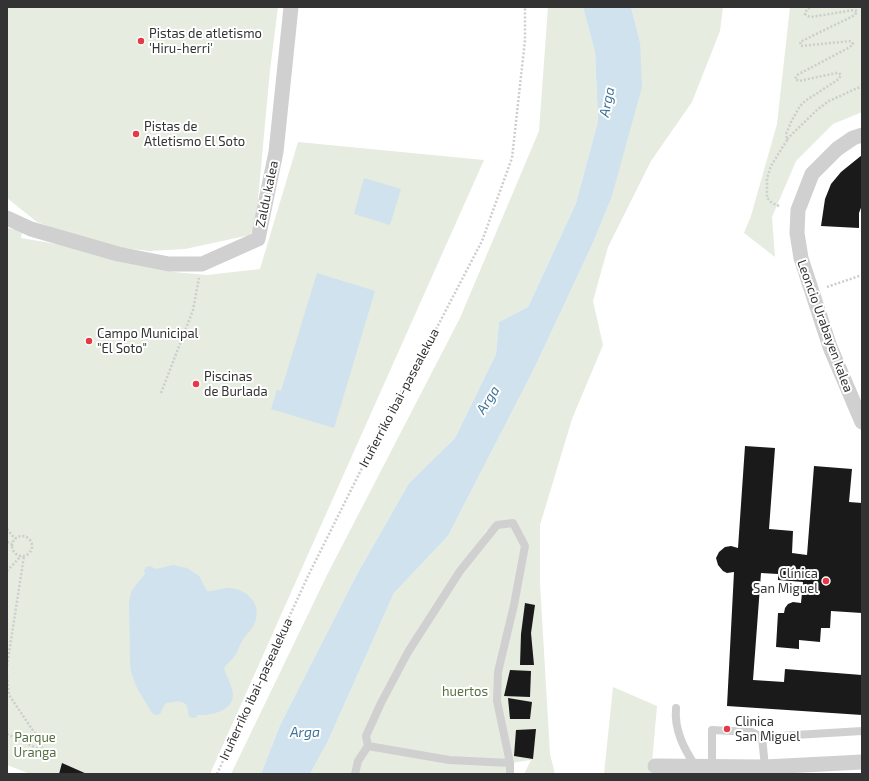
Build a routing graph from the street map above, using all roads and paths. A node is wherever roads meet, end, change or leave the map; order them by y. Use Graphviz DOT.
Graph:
graph roads {
  1 [pos="291,7"];
  2 [pos="525,7"];
  3 [pos="810,7"];
  4 [pos="862,86"];
  5 [pos="862,135"];
  6 [pos="787,140"];
  7 [pos="779,206"];
  8 [pos="7,218"];
  9 [pos="202,264"];
  10 [pos="862,275"];
  11 [pos="827,287"];
  12 [pos="161,393"];
  13 [pos="862,422"];
  14 [pos="7,529"];
  15 [pos="15,539"];
  16 [pos="7,542"];
  17 [pos="12,544"];
  18 [pos="22,556"];
  19 [pos="7,571"];
  20 [pos="7,666"];
  21 [pos="7,676"];
  22 [pos="8,695"];
  23 [pos="676,708"];
  24 [pos="862,731"];
  25 [pos="7,734"];
  26 [pos="762,737"];
  27 [pos="368,746"];
  28 [pos="862,762"];
  29 [pos="510,763"];
  30 [pos="655,766"];
  31 [pos="696,767"];
  32 [pos="712,767"];
  33 [pos="765,767"];
  34 [pos="217,774"];
  35 [pos="354,774"];
  36 [pos="510,774"];
  1 -- 9 [label="street, Zaldu kalea"];
  2 -- 34 [label="path, Iruñerriko ibai-pasealekua"];
  3 -- 6 [label="path"];
  4 -- 6 [label="path"];
  5 -- 13 [label="street, Leoncio Urabayen kalea"];
  6 -- 7 [label="path"];
  8 -- 9 [label="street, Zaldu kalea"];
  9 -- 12 [label="path"];
  10 -- 11 [label="path"];
  14 -- 15 [label="path"];
  15 -- 17 [label="path"];
  15 -- 18 [label="path"];
  16 -- 17 [label="path"];
  17 -- 18 [label="path"];
  18 -- 19 [label="path"];
  18 -- 20 [label="path"];
  21 -- 22 [label="path"];
  22 -- 25 [label="path"];
  23 -- 31 [label="lane"];
  24 -- 26 [label="lane"];
  26 -- 32 [label="lane"];
  26 -- 33 [label="lane"];
  27 -- 29 [label="lane"];
  27 -- 29 [label="lane"];
  27 -- 35 [label="lane"];
  28 -- 33 [label="street"];
  29 -- 36 [label="lane"];
  30 -- 31 [label="street"];
  31 -- 32 [label="street"];
  32 -- 33 [label="street"];
}
